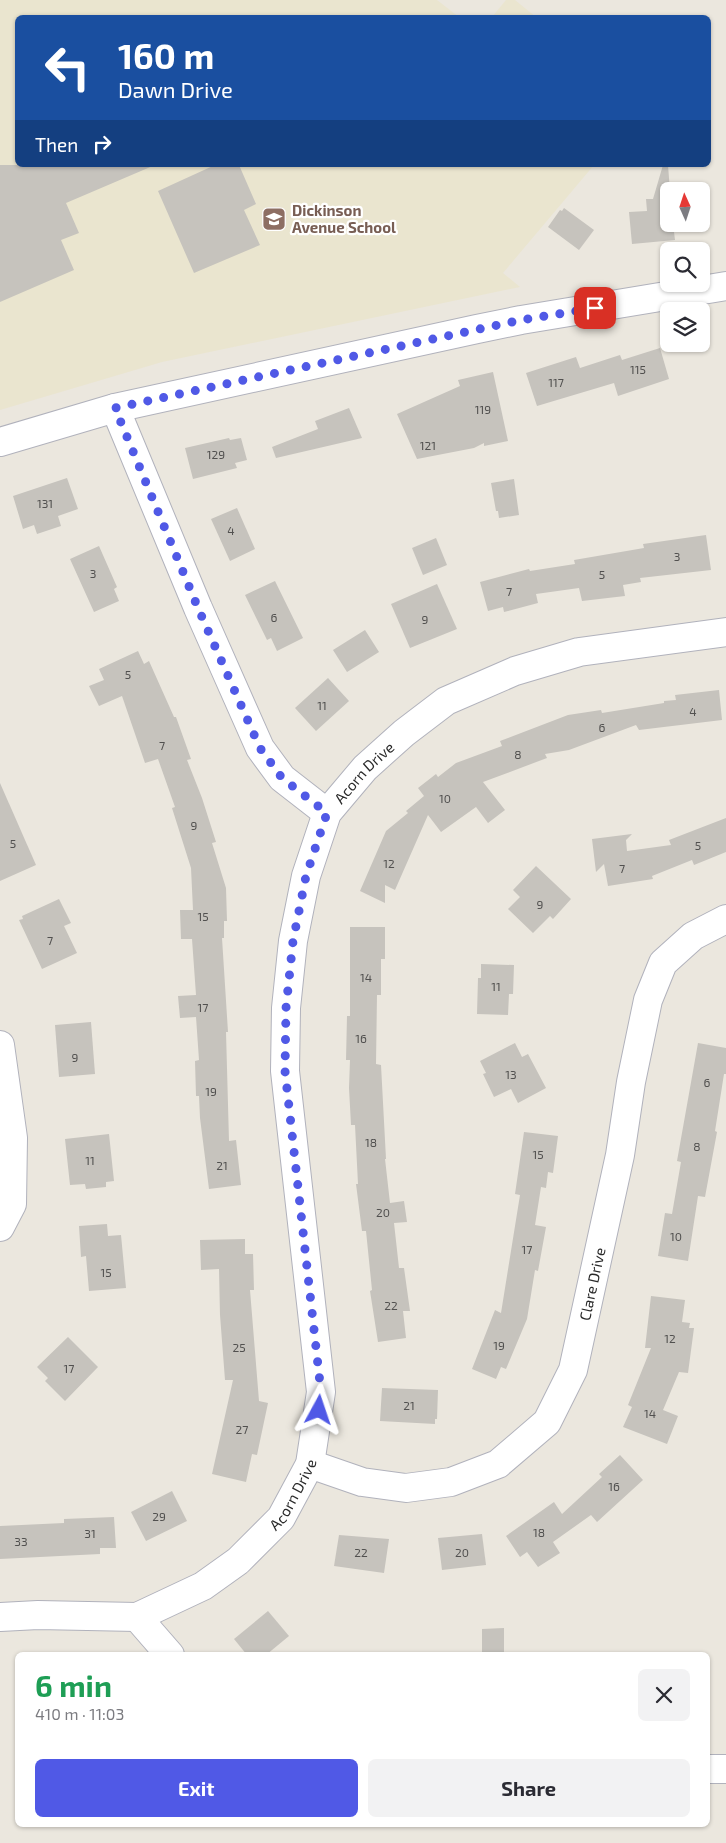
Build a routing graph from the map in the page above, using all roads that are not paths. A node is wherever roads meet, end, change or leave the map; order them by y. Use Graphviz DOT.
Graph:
graph roads {
  1 [pos="726,286"];
  2 [pos="115,408"];
  3 [pos="0,442"];
  4 [pos="726,632"];
  5 [pos="327,813"];
  6 [pos="726,919"];
  7 [pos="0,1045"];
  8 [pos="0,1227"];
  9 [pos="310,1464"];
  10 [pos="0,1617"];
  11 [pos="137,1617"];
  12 [pos="167,1652"];
  13 [pos="710,1769"];
  14 [pos="726,1769"];
  1 -- 2 [label="street"];
  2 -- 3 [label="street"];
  2 -- 5 [label="street"];
  4 -- 5 [label="street, Acorn Drive"];
  5 -- 9 [label="street, Acorn Drive"];
  6 -- 9 [label="street, Clare Drive"];
  7 -- 8 [label="street"];
  9 -- 11 [label="street, Acorn Drive"];
  10 -- 11 [label="street, Acorn Drive"];
  11 -- 12 [label="street"];
  13 -- 14 [label="street"];
}
